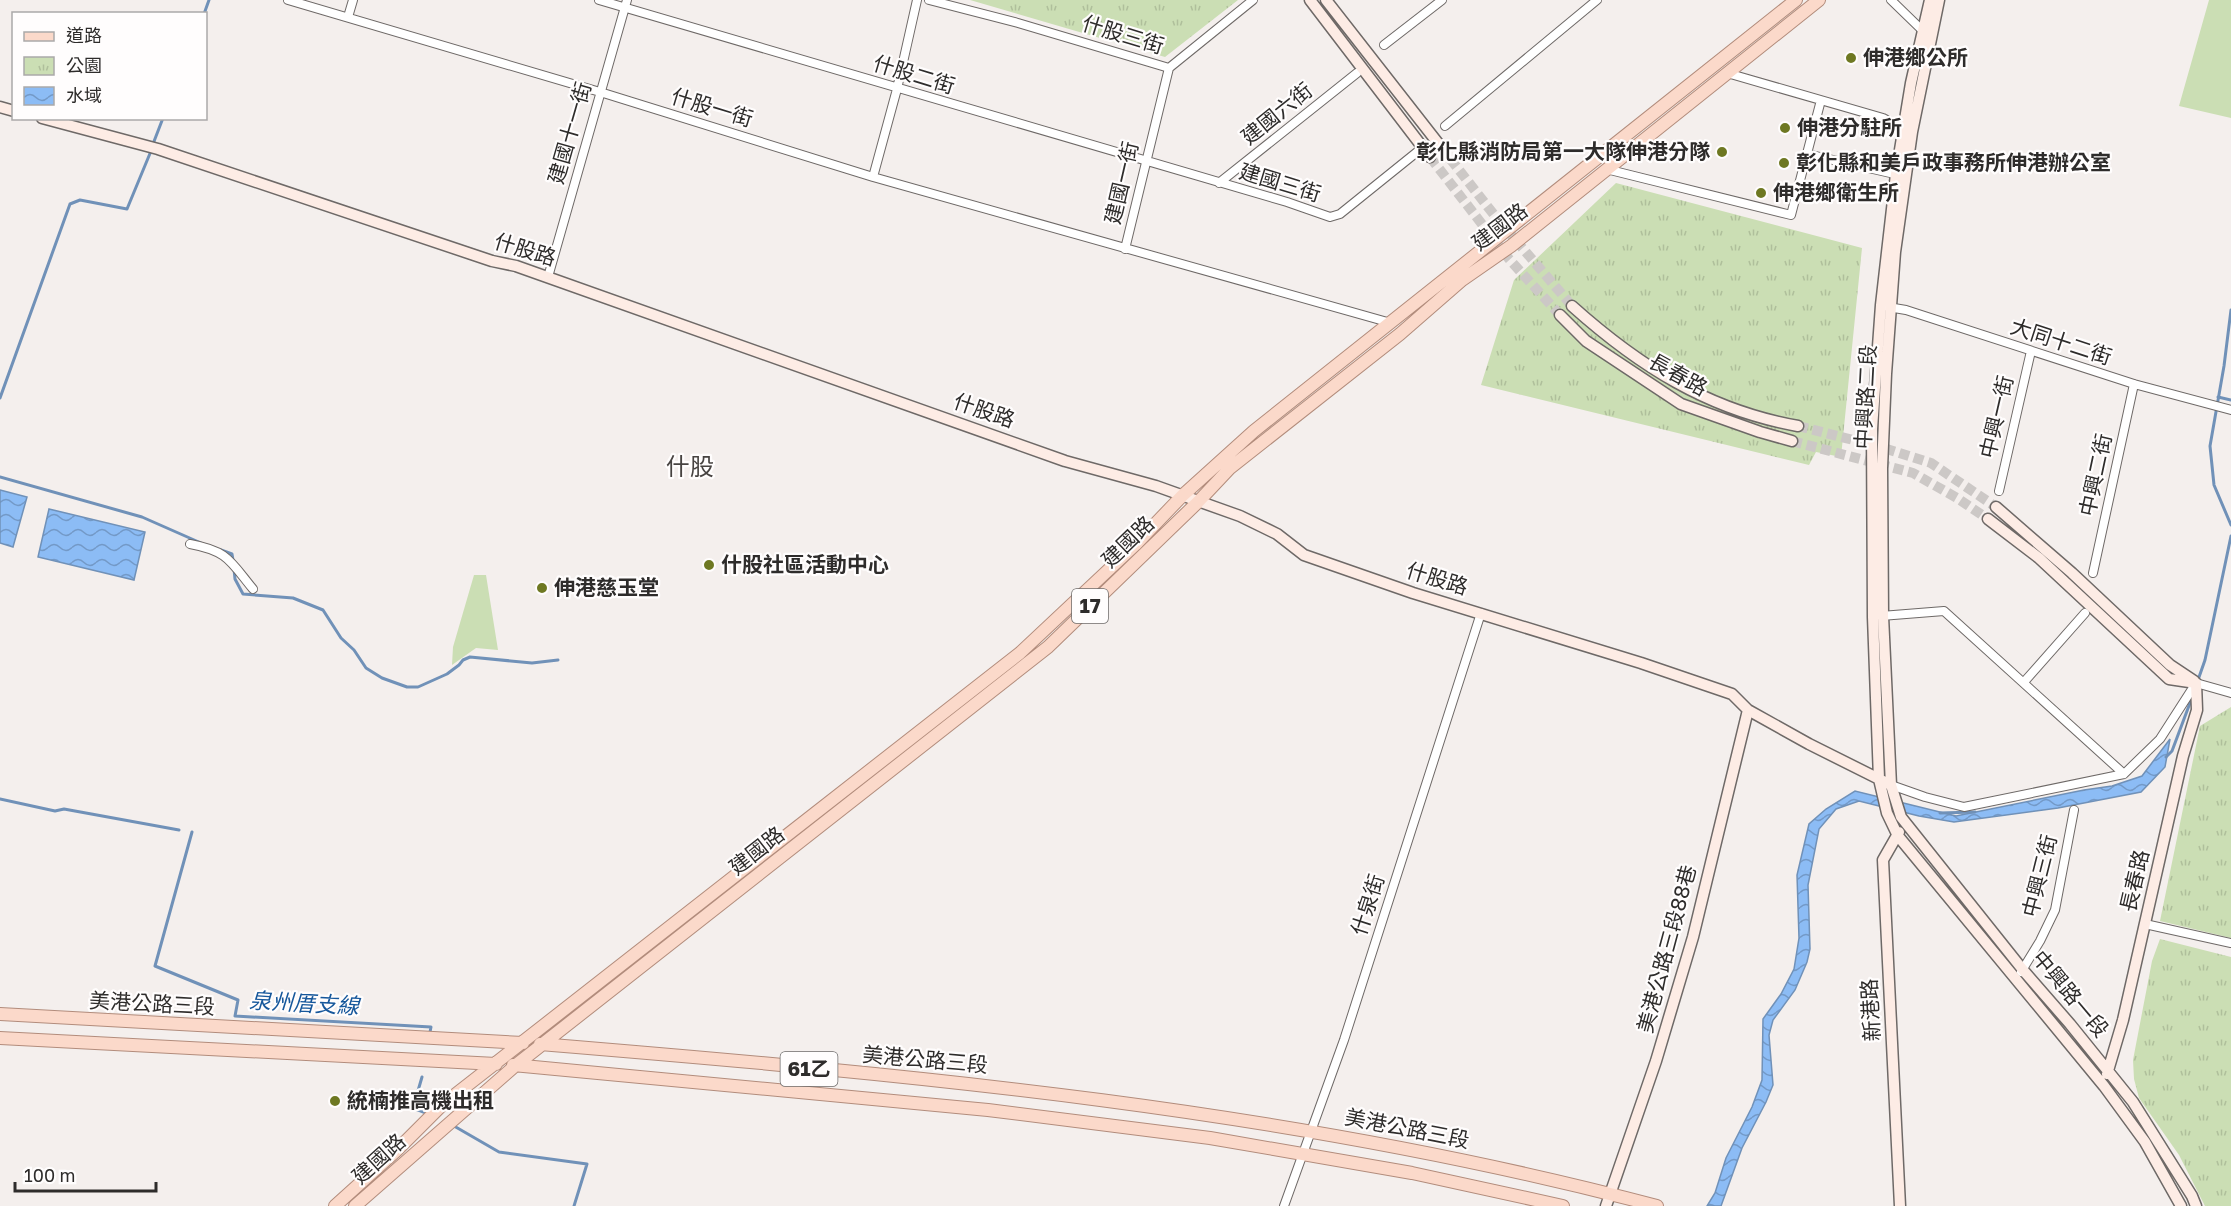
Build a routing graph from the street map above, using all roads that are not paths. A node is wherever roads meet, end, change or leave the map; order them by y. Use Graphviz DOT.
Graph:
graph roads {
  1 [pos="288,0"];
  2 [pos="353,0"];
  3 [pos="599,0"];
  4 [pos="917,0"];
  5 [pos="929,0"];
  6 [pos="1253,0"];
  7 [pos="1310,0"];
  8 [pos="1326,0"];
  9 [pos="1442,0"];
  10 [pos="1598,0"];
  11 [pos="1796,0"];
  12 [pos="1819,0"];
  13 [pos="1891,0"];
  14 [pos="1930,0"];
  15 [pos="1939,0"];
  16 [pos="626,4"];
  17 [pos="348,17"];
  18 [pos="1927,33"];
  19 [pos="1384,45"];
  20 [pos="1169,68"];
  21 [pos="1357,73"];
  22 [pos="1727,73"];
  23 [pos="897,88"];
  24 [pos="600,92"];
  25 [pos="1821,100"];
  26 [pos="49,120"];
  27 [pos="1445,126"];
  28 [pos="1907,131"];
  29 [pos="1441,147"];
  30 [pos="1417,152"];
  31 [pos="1807,154"];
  32 [pos="1431,157"];
  33 [pos="1145,162"];
  34 [pos="1606,169"];
  35 [pos="1901,175"];
  36 [pos="873,177"];
  37 [pos="1219,183"];
  38 [pos="1125,249"];
  39 [pos="548,277"];
  40 [pos="1572,306"];
  41 [pos="1886,306"];
  42 [pos="1560,315"];
  43 [pos="1391,322"];
  44 [pos="2031,351"];
  45 [pos="2134,384"];
  46 [pos="2231,411"];
  47 [pos="1798,426"];
  48 [pos="1792,441"];
  49 [pos="1999,491"];
  50 [pos="1182,496"];
  51 [pos="1198,502"];
  52 [pos="1996,507"];
  53 [pos="1988,519"];
  54 [pos="190,544"];
  55 [pos="2093,573"];
  56 [pos="253,589"];
  57 [pos="1481,613"];
  58 [pos="2085,613"];
  59 [pos="1878,616"];
  60 [pos="2024,682"];
  61 [pos="2200,687"];
  62 [pos="2231,693"];
  63 [pos="1748,710"];
  64 [pos="2124,774"];
  65 [pos="1879,780"];
  66 [pos="1891,785"];
  67 [pos="819,810"];
  68 [pos="2074,810"];
  69 [pos="1900,814"];
  70 [pos="830,818"];
  71 [pos="1898,836"];
  72 [pos="2145,924"];
  73 [pos="2231,943"];
  74 [pos="2020,974"];
  75 [pos="0,1014"];
  76 [pos="0,1038"];
  77 [pos="522,1043"];
  78 [pos="543,1045"];
  79 [pos="495,1064"];
  80 [pos="516,1065"];
  81 [pos="2108,1070"];
  82 [pos="2104,1086"];
  83 [pos="1310,1131"];
  84 [pos="1303,1153"];
  85 [pos="1610,1194"];
  86 [pos="335,1206"];
  87 [pos="355,1206"];
  88 [pos="1284,1206"];
  89 [pos="1563,1206"];
  90 [pos="1606,1206"];
  91 [pos="1657,1206"];
  92 [pos="1900,1206"];
  93 [pos="2181,1206"];
  94 [pos="2196,1206"];
  1 -- 17 [label="street, 什股一街"];
  2 -- 17 [label="street"];
  3 -- 16 [label="street, 什股二街"];
  4 -- 23 [label="street"];
  5 -- 20 [label="street, 什股三街"];
  6 -- 20 [label="street"];
  7 -- 32 [label="street"];
  8 -- 29 [label="street"];
  9 -- 19 [label="street"];
  10 -- 27 [label="street"];
  11 -- 43 [label="main road, 建國路 / 17"];
  12 -- 22 [label="main road, 建國路 / 17"];
  13 -- 18 [label="street"];
  14 -- 18 [label="street, 中興路二段"];
  15 -- 18 [label="street, 中興路二段"];
  16 -- 23 [label="street, 什股二街"];
  16 -- 24 [label="street, 建國十一街"];
  17 -- 24 [label="street, 什股一街"];
  18 -- 28 [label="street, 中興路二段"];
  20 -- 33 [label="street, 建國一街"];
  21 -- 37 [label="street, 建國六街"];
  22 -- 25 [label="street"];
  22 -- 34 [label="main road, 建國路 / 17"];
  23 -- 33 [label="street, 什股二街"];
  23 -- 36 [label="street"];
  24 -- 36 [label="street, 什股一街"];
  24 -- 39 [label="street, 建國十一街"];
  25 -- 28 [label="street"];
  25 -- 31 [label="street"];
  26 -- 39 [label="street, 什股路"];
  28 -- 35 [label="street, 中興路二段"];
  30 -- 37 [label="street, 建國三街"];
  31 -- 34 [label="street"];
  31 -- 35 [label="street"];
  33 -- 37 [label="street, 什股二街"];
  33 -- 38 [label="street, 建國一街"];
  34 -- 51 [label="main road, 建國路 / 17"];
  35 -- 41 [label="street, 中興路二段"];
  36 -- 38 [label="street, 什股一街"];
  38 -- 43 [label="street, 建國一街"];
  39 -- 50 [label="street, 什股路"];
  40 -- 47 [label="street, 長春路"];
  41 -- 44 [label="street, 大同十二街"];
  41 -- 59 [label="street, 中興路二段"];
  42 -- 48 [label="street, 長春路"];
  43 -- 50 [label="main road, 建國路 / 17"];
  44 -- 45 [label="street, 大同十二街"];
  44 -- 49 [label="street, 中興一街"];
  45 -- 46 [label="street, 大同十二街"];
  45 -- 55 [label="street, 中興二街"];
  50 -- 51 [label="street, 什股路"];
  50 -- 67 [label="main road, 建國路 / 17"];
  51 -- 57 [label="street, 什股路"];
  51 -- 70 [label="main road, 建國路 / 17"];
  52 -- 61 [label="street"];
  53 -- 61 [label="street"];
  54 -- 56 [label="street"];
  57 -- 63 [label="street, 什股路"];
  57 -- 83 [label="street, 什泉街"];
  58 -- 60 [label="street"];
  59 -- 60 [label="street"];
  59 -- 65 [label="street, 中興路二段"];
  59 -- 66 [label="street, 中興路二段"];
  60 -- 64 [label="street"];
  61 -- 62 [label="street"];
  61 -- 64 [label="street"];
  61 -- 72 [label="street, 長春路"];
  63 -- 65 [label="street, 什股路"];
  63 -- 85 [label="street, 美港公路三段88巷"];
  64 -- 66 [label="street"];
  65 -- 66 [label="street, 什股路"];
  65 -- 71 [label="street, 中興路二段"];
  66 -- 69 [label="street, 中興路二段"];
  67 -- 70 [label="main road"];
  67 -- 77 [label="main road, 建國路 / 17"];
  68 -- 74 [label="street, 中興三街"];
  69 -- 71 [label="street, 新港路"];
  69 -- 74 [label="street, 中興路一段"];
  70 -- 78 [label="main road, 建國路 / 17"];
  71 -- 74 [label="street, 中興路一段"];
  71 -- 92 [label="street, 新港路"];
  72 -- 73 [label="street"];
  72 -- 81 [label="street, 長春路"];
  74 -- 81 [label="street, 中興路一段"];
  74 -- 82 [label="street, 中興路一段"];
  75 -- 77 [label="main road, 美港公路三段 / 61乙"];
  76 -- 79 [label="main road, 美港公路三段 / 61乙"];
  77 -- 78 [label="main road, 美港公路三段 / 61乙"];
  77 -- 79 [label="main road, 建國路 / 17"];
  78 -- 80 [label="main road, 建國路 / 17"];
  78 -- 83 [label="main road, 美港公路三段 / 61乙"];
  79 -- 80 [label="main road, 美港公路三段 / 61乙"];
  79 -- 86 [label="main road, 建國路 / 17"];
  80 -- 84 [label="main road, 美港公路三段 / 61乙"];
  80 -- 87 [label="main road, 建國路 / 17"];
  81 -- 82 [label="street, 長春路"];
  81 -- 94 [label="street, 中興路一段"];
  82 -- 93 [label="street, 中興路一段"];
  83 -- 84 [label="street, 什泉街"];
  83 -- 85 [label="main road, 美港公路三段 / 61乙"];
  84 -- 88 [label="street, 什泉街"];
  84 -- 89 [label="main road, 美港公路三段 / 61乙"];
  85 -- 90 [label="street, 美港公路三段88巷"];
  85 -- 91 [label="main road, 美港公路三段 / 61乙"];
}
